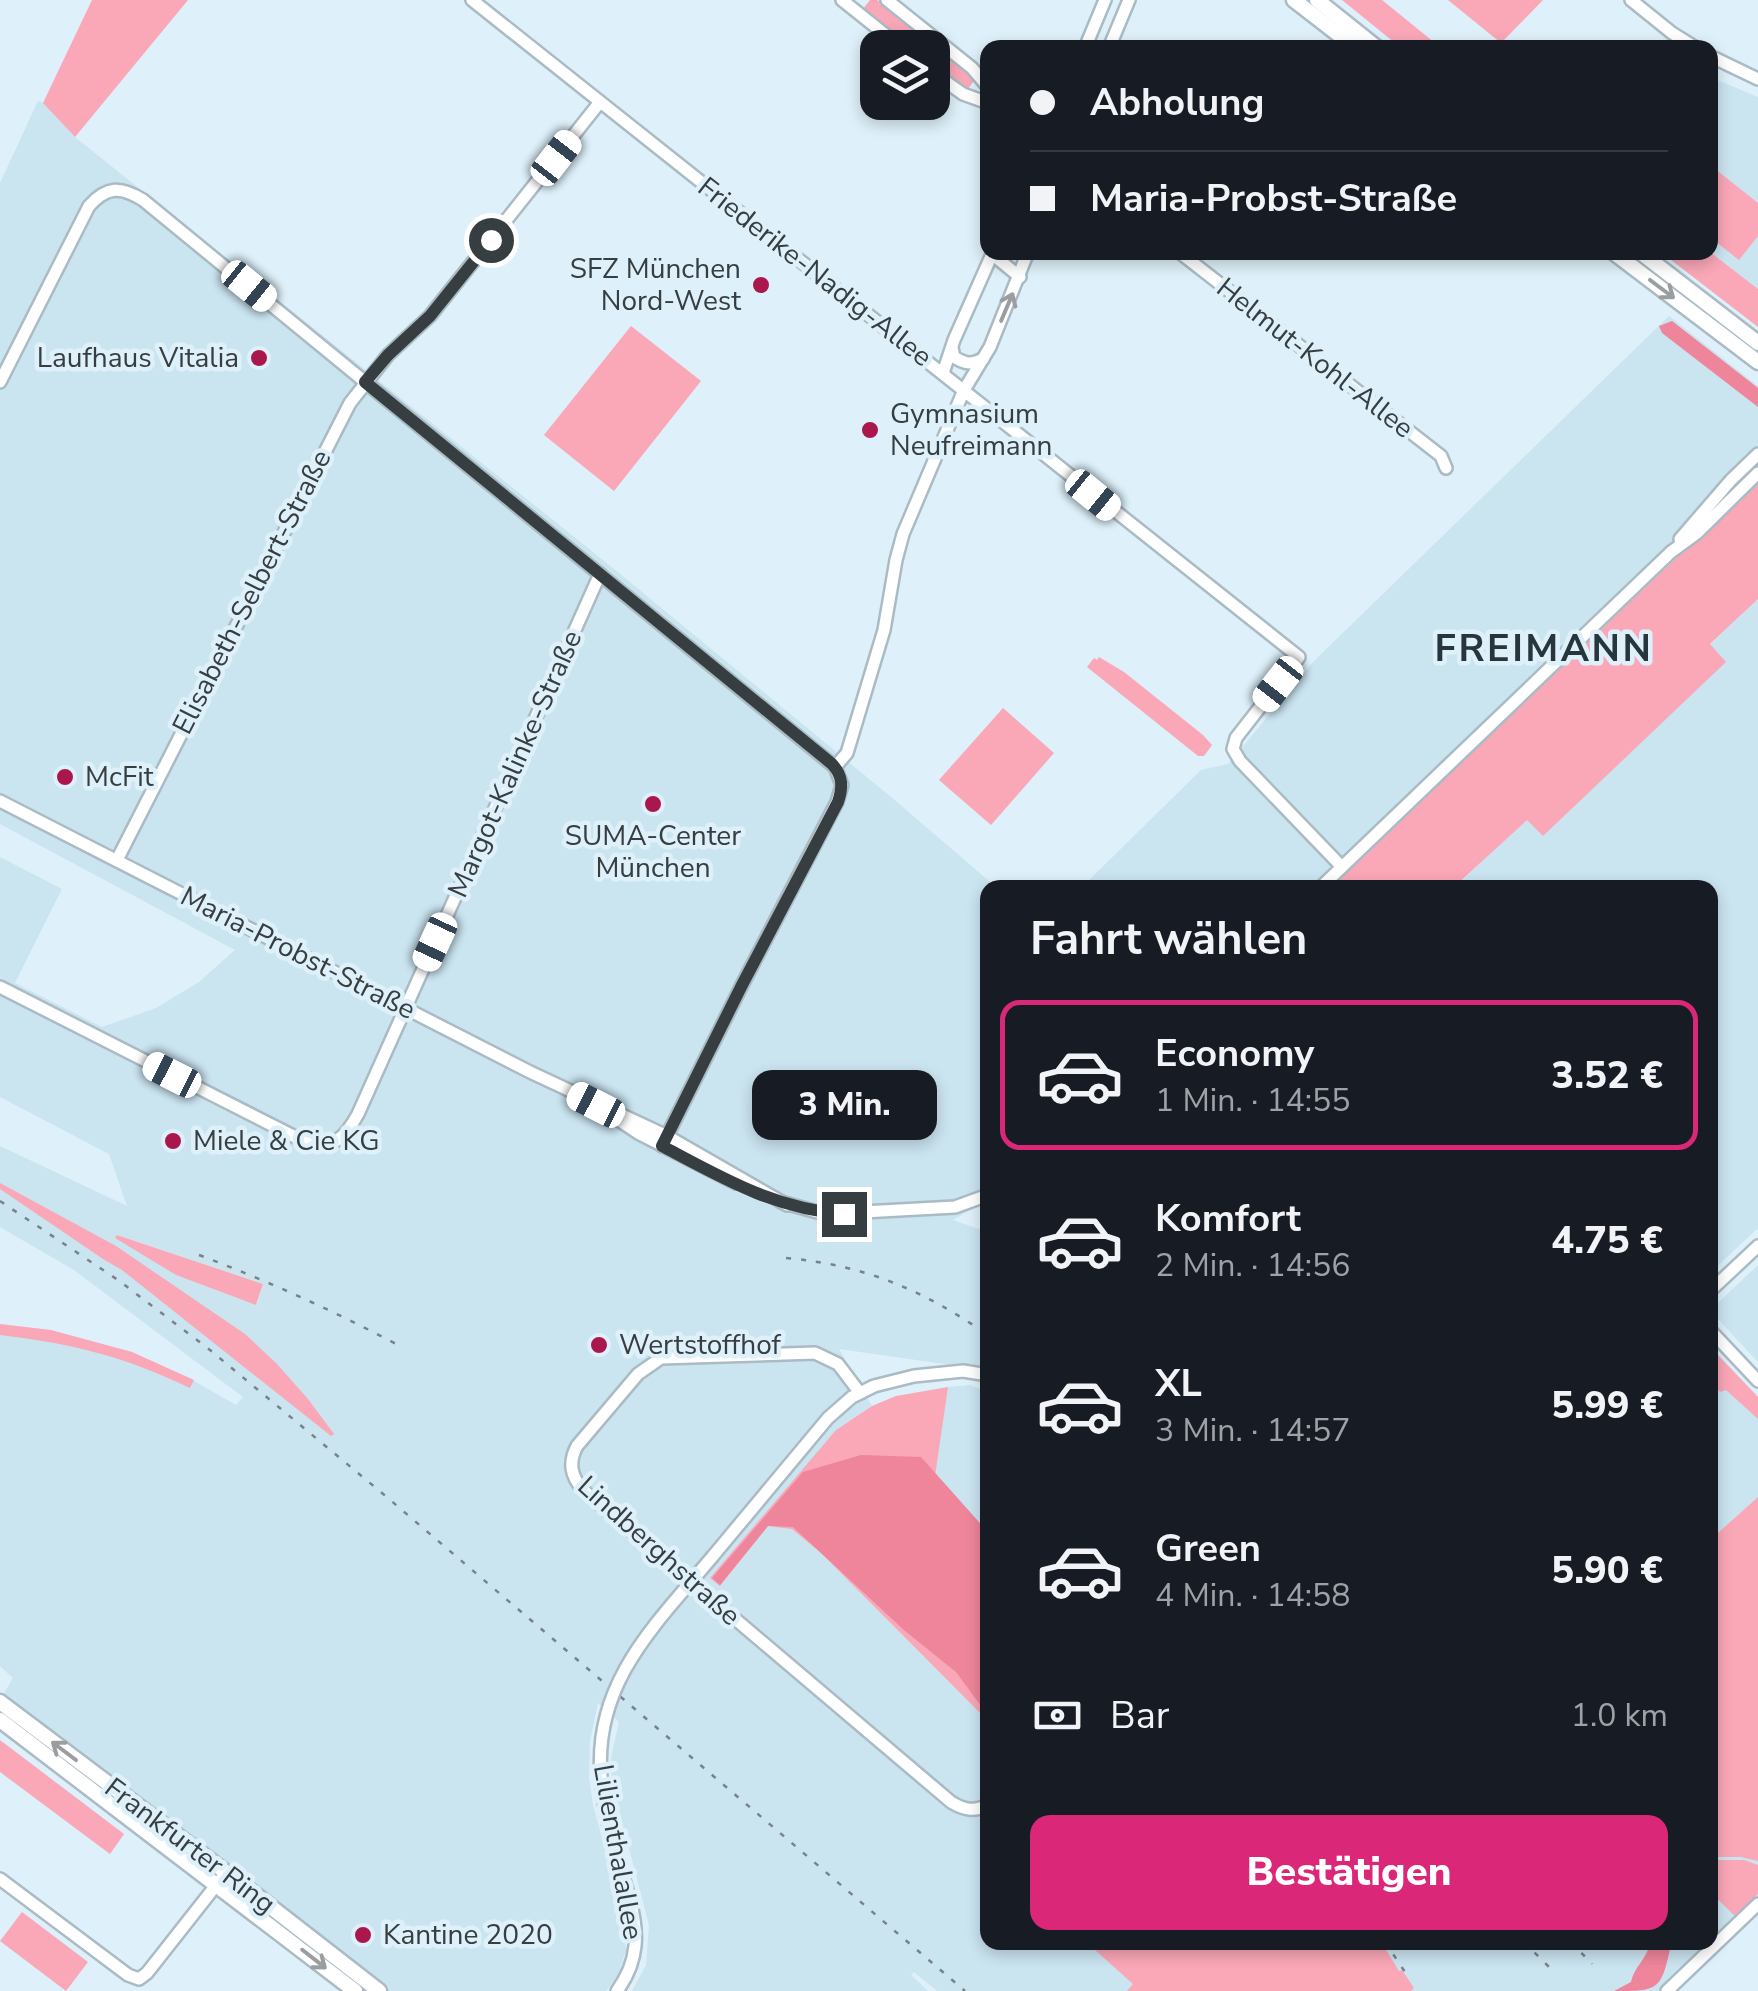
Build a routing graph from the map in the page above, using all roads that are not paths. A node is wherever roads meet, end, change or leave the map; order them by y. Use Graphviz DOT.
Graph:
graph roads {
  1 [pos="472,0"];
  2 [pos="842,0"];
  3 [pos="887,0"];
  4 [pos="1106,0"];
  5 [pos="1129,0"];
  6 [pos="1294,0"];
  7 [pos="1317,0"];
  8 [pos="1631,0"];
  9 [pos="880,30"];
  10 [pos="1088,40"];
  11 [pos="1112,40"];
  12 [pos="1346,40"];
  13 [pos="1367,40"];
  14 [pos="1684,40"];
  15 [pos="1718,60"];
  16 [pos="980,78"];
  17 [pos="1758,79"];
  18 [pos="950,85"];
  19 [pos="980,100"];
  20 [pos="600,102"];
  21 [pos="989,260"];
  22 [pos="1001,260"];
  23 [pos="1025,260"];
  24 [pos="1188,260"];
  25 [pos="1624,260"];
  26 [pos="1650,260"];
  27 [pos="1020,276"];
  28 [pos="1758,344"];
  29 [pos="952,346"];
  30 [pos="983,359"];
  31 [pos="1758,362"];
  32 [pos="943,374"];
  33 [pos="0,382"];
  34 [pos="365,382"];
  35 [pos="964,390"];
  36 [pos="1758,454"];
  37 [pos="1446,468"];
  38 [pos="1758,473"];
  39 [pos="1671,552"];
  40 [pos="600,574"];
  41 [pos="836,768"];
  42 [pos="0,801"];
  43 [pos="117,860"];
  44 [pos="1342,867"];
  45 [pos="1328,880"];
  46 [pos="0,987"];
  47 [pos="405,1008"];
  48 [pos="665,1141"];
  49 [pos="980,1199"];
  50 [pos="1758,1246"];
  51 [pos="1718,1284"];
  52 [pos="1718,1339"];
  53 [pos="980,1373"];
  54 [pos="1758,1382"];
  55 [pos="860,1393"];
  56 [pos="0,1702"];
  57 [pos="0,1720"];
  58 [pos="980,1808"];
  59 [pos="222,1878"];
  60 [pos="0,1880"];
  61 [pos="1758,1904"];
  62 [pos="1718,1942"];
  63 [pos="1710,1950"];
  64 [pos="355,1991"];
  65 [pos="378,1991"];
  66 [pos="617,1991"];
  67 [pos="1667,1991"];
  1 -- 20 [label="street, Friederike-Nadig-Allee"];
  2 -- 9 [label="street"];
  3 -- 16 [label="street"];
  4 -- 10 [label="street"];
  5 -- 11 [label="street"];
  6 -- 12 [label="main road"];
  7 -- 13 [label="main road"];
  8 -- 14 [label="street"];
  15 -- 17 [label="street"];
  18 -- 19 [label="street"];
  20 -- 32 [label="street, Friederike-Nadig-Allee"];
  20 -- 34 [label="street, Elisabeth-Selbert-Straße"];
  21 -- 29 [label="street"];
  22 -- 27 [label="street"];
  23 -- 27 [label="street"];
  24 -- 37 [label="street, Helmut-Kohl-Allee"];
  25 -- 31 [label="main road, one-way"];
  26 -- 28 [label="main road"];
  30 -- 27 [label="street, one-way"];
  29 -- 30 [label="street"];
  29 -- 32 [label="street"];
  30 -- 35 [label="street"];
  32 -- 35 [label="street, Friederike-Nadig-Allee"];
  33 -- 34 [label="street"];
  34 -- 40 [label="street"];
  34 -- 43 [label="street, Elisabeth-Selbert-Straße"];
  35 -- 41 [label="street"];
  35 -- 44 [label="street, Friederike-Nadig-Allee"];
  36 -- 39 [label="street"];
  38 -- 39 [label="street"];
  39 -- 44 [label="street"];
  40 -- 41 [label="street"];
  40 -- 47 [label="street, Margot-Kalinke-Straße"];
  41 -- 48 [label="street"];
  42 -- 43 [label="street, Maria-Probst-Straße"];
  43 -- 47 [label="street, Maria-Probst-Straße"];
  44 -- 45 [label="street"];
  46 -- 47 [label="street, Margot-Kalinke-Straße"];
  47 -- 48 [label="street, Maria-Probst-Straße"];
  48 -- 49 [label="street, Maria-Probst-Straße"];
  50 -- 51 [label="street"];
  52 -- 54 [label="street"];
  53 -- 55 [label="street, Lilienthalallee"];
  55 -- 58 [label="street, Lindberghstraße"];
  55 -- 66 [label="street, Lilienthalallee, bridge"];
  59 -- 56 [label="main road, Frankfurter Ring, one-way"];
  57 -- 59 [label="main road, Frankfurter Ring"];
  59 -- 60 [label="street"];
  59 -- 64 [label="main road, Frankfurter Ring, one-way"];
  59 -- 65 [label="main road, Frankfurter Ring"];
  61 -- 62 [label="street"];
  63 -- 67 [label="street"];
}
